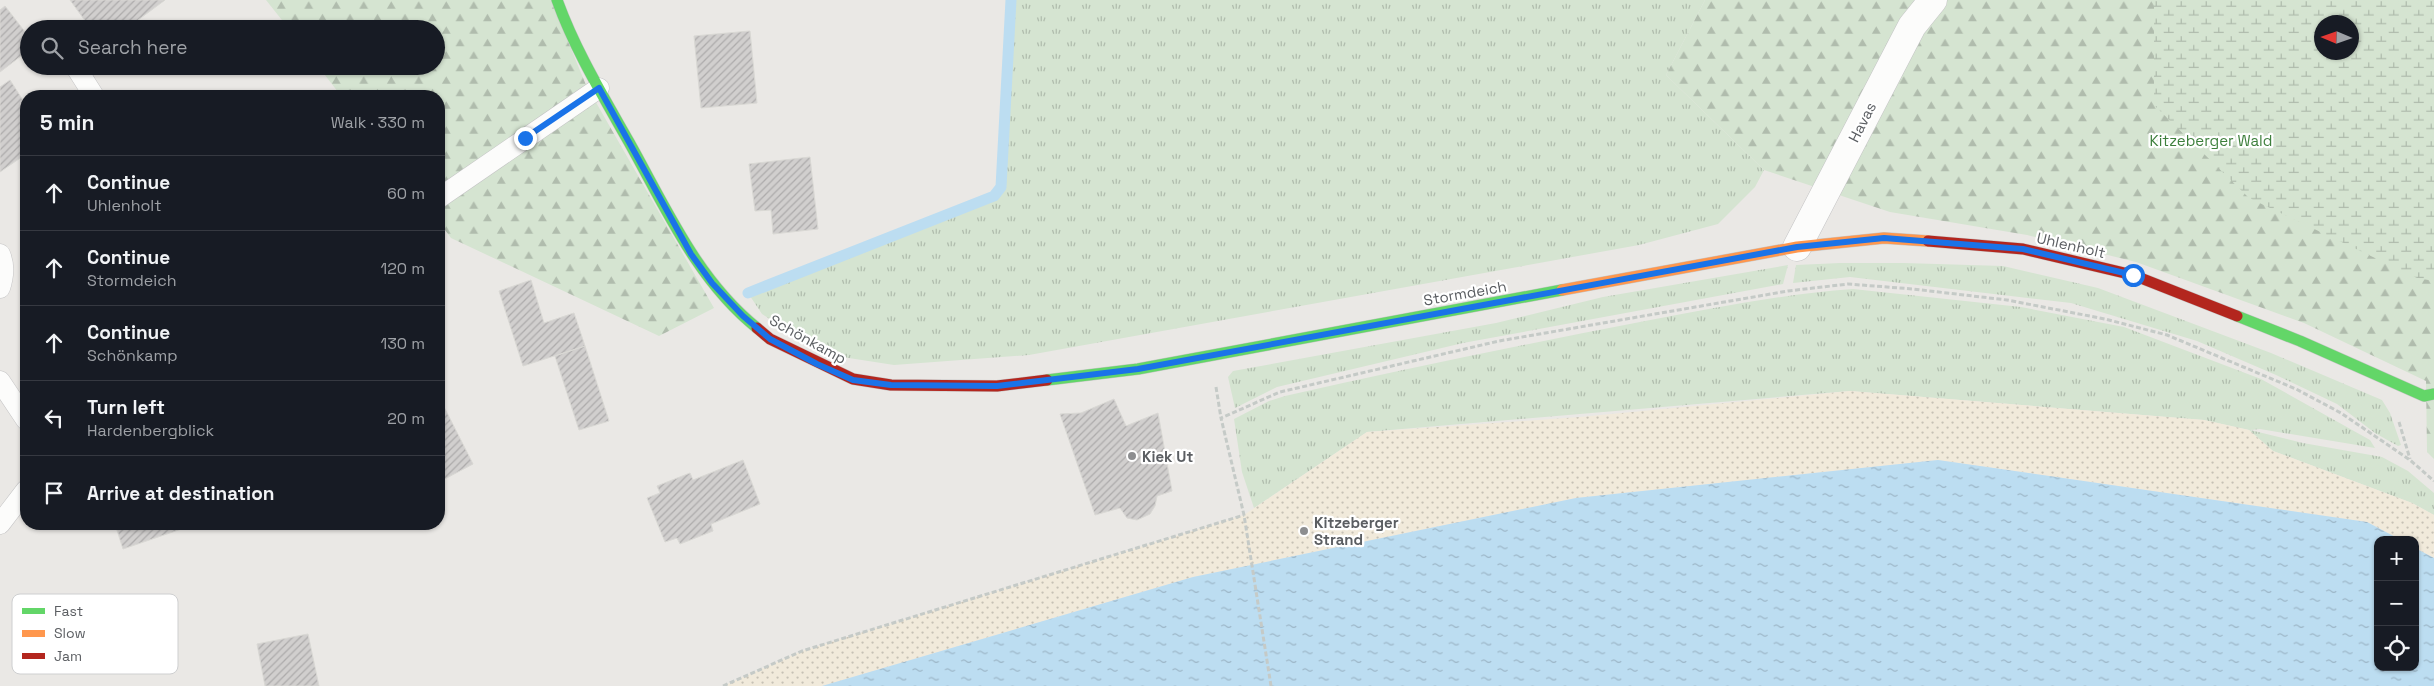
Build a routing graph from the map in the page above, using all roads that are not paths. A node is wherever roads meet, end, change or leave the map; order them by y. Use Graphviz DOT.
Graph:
graph roads {
  1 [pos="557,0"];
  2 [pos="1933,0"];
  3 [pos="81,75"];
  4 [pos="599,88"];
  5 [pos="90,90"];
  6 [pos="445,194"];
  7 [pos="1797,247"];
  8 [pos="0,254"];
  9 [pos="0,288"];
  10 [pos="1138,369"];
  11 [pos="0,381"];
  12 [pos="2434,394"];
  13 [pos="20,411"];
  14 [pos="20,498"];
  15 [pos="0,524"];
  1 -- 4 [label="street, Schönkamp"];
  2 -- 7 [label="street, Havas"];
  3 -- 5 [label="lane"];
  4 -- 6 [label="lane"];
  4 -- 10 [label="street, Schönkamp"];
  7 -- 10 [label="street, Stormdeich"];
  7 -- 12 [label="street, Uhlenholt"];
  8 -- 9 [label="lane"];
  11 -- 13 [label="lane"];
  14 -- 15 [label="lane"];
}
